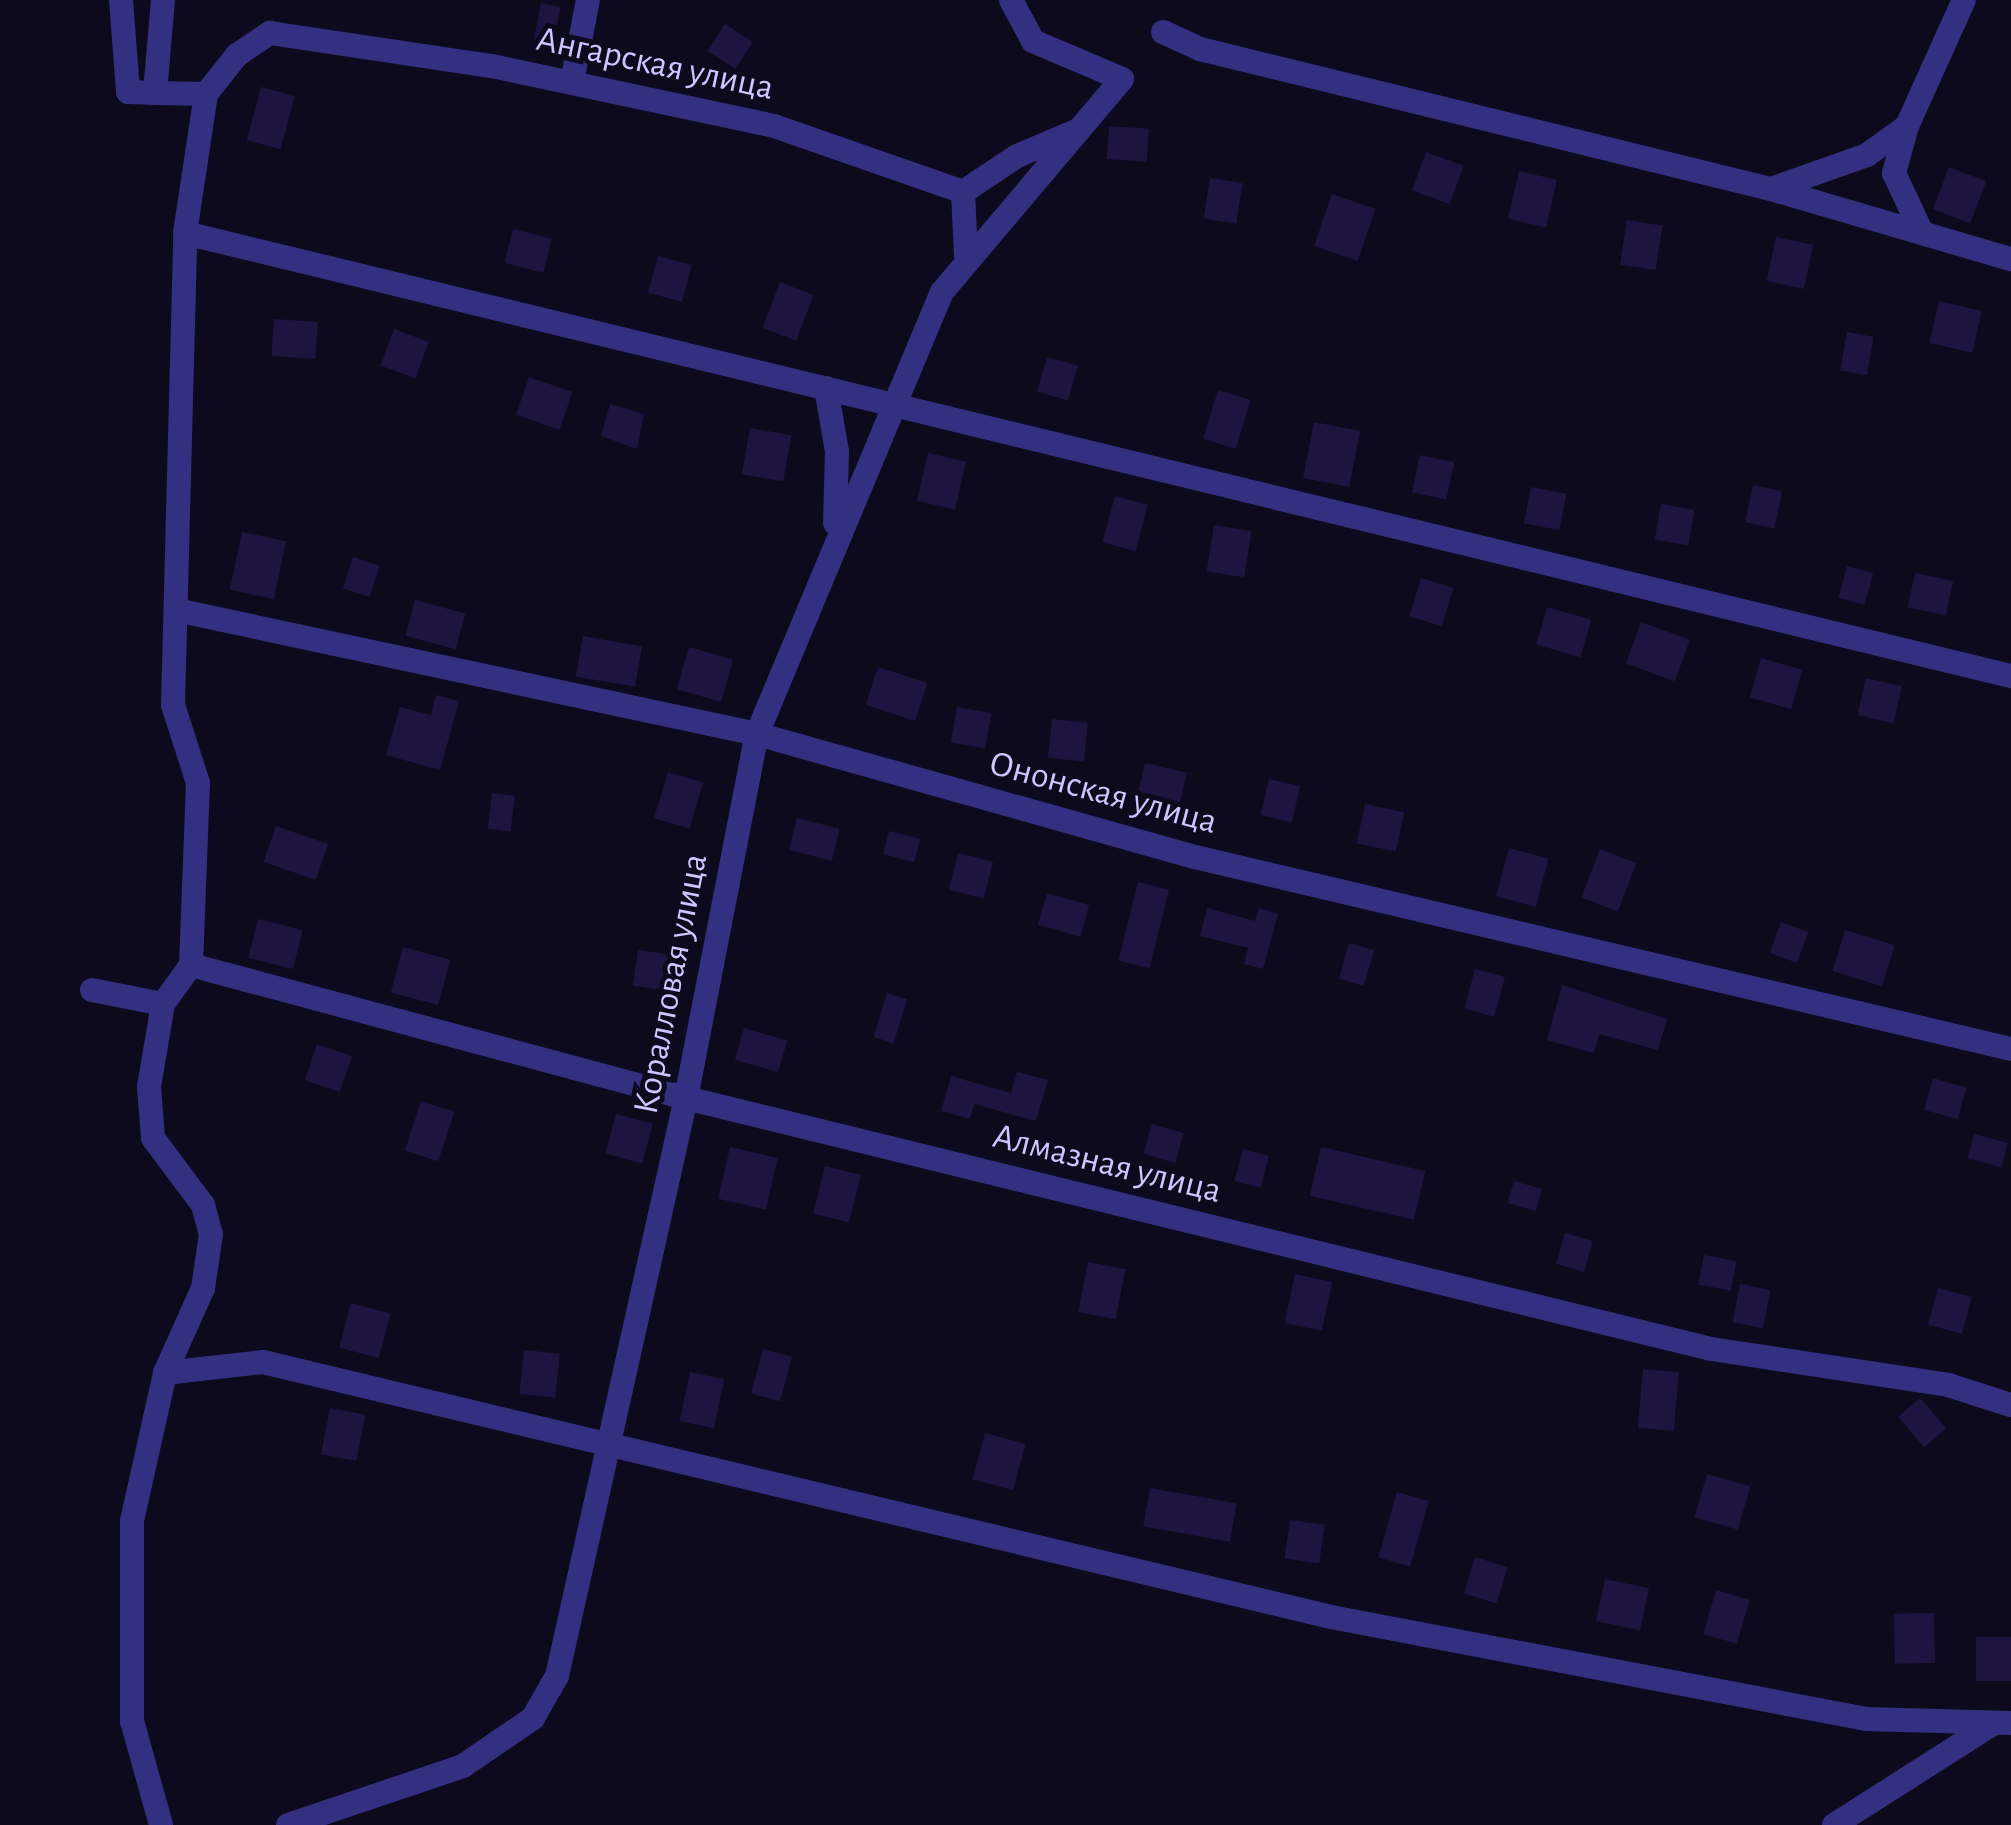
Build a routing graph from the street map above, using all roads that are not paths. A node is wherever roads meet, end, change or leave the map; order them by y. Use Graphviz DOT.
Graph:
graph roads {
  1 [pos="121,0"];
  2 [pos="163,0"];
  3 [pos="588,0"];
  4 [pos="1011,0"];
  5 [pos="1956,4"];
  6 [pos="1162,32"];
  7 [pos="572,82"];
  8 [pos="155,93"];
  9 [pos="206,94"];
  10 [pos="1907,127"];
  11 [pos="1076,131"];
  12 [pos="1771,189"];
  13 [pos="963,192"];
  14 [pos="185,233"];
  15 [pos="1922,233"];
  16 [pos="966,256"];
  17 [pos="2011,259"];
  18 [pos="826,388"];
  19 [pos="891,404"];
  20 [pos="834,540"];
  21 [pos="176,610"];
  22 [pos="2011,676"];
  23 [pos="757,734"];
  24 [pos="190,965"];
  25 [pos="92,990"];
  26 [pos="163,1004"];
  27 [pos="2011,1049"];
  28 [pos="686,1098"];
  29 [pos="165,1372"];
  30 [pos="2011,1405"];
  31 [pos="607,1444"];
  32 [pos="2002,1723"];
  33 [pos="161,1825"];
  34 [pos="288,1825"];
  35 [pos="1834,1825"];
  1 -- 8 [label="street"];
  2 -- 8 [label="street"];
  3 -- 7 [label="street"];
  4 -- 11 [label="street, Коралловая улица"];
  5 -- 10 [label="street"];
  6 -- 12 [label="street"];
  7 -- 9 [label="street, Ангарская улица"];
  7 -- 13 [label="street, Ангарская улица"];
  8 -- 9 [label="street"];
  9 -- 14 [label="street"];
  10 -- 12 [label="street"];
  10 -- 15 [label="street"];
  11 -- 13 [label="street"];
  11 -- 16 [label="street, Коралловая улица"];
  12 -- 15 [label="street"];
  13 -- 16 [label="street"];
  14 -- 18 [label="street"];
  14 -- 21 [label="street"];
  15 -- 17 [label="street"];
  16 -- 19 [label="street, Коралловая улица"];
  18 -- 19 [label="street"];
  18 -- 20 [label="street"];
  19 -- 20 [label="street, Коралловая улица"];
  19 -- 22 [label="street"];
  20 -- 23 [label="street, Коралловая улица"];
  21 -- 23 [label="street, Ононская улица"];
  21 -- 24 [label="street"];
  23 -- 27 [label="street, Ононская улица"];
  23 -- 28 [label="street, Коралловая улица"];
  24 -- 26 [label="street"];
  24 -- 28 [label="street, Алмазная улица"];
  25 -- 26 [label="street"];
  26 -- 29 [label="street"];
  28 -- 30 [label="street, Алмазная улица"];
  28 -- 31 [label="street, Коралловая улица"];
  29 -- 31 [label="street"];
  29 -- 33 [label="street"];
  31 -- 32 [label="street"];
  31 -- 34 [label="street, Коралловая улица"];
  32 -- 35 [label="street"];
}
